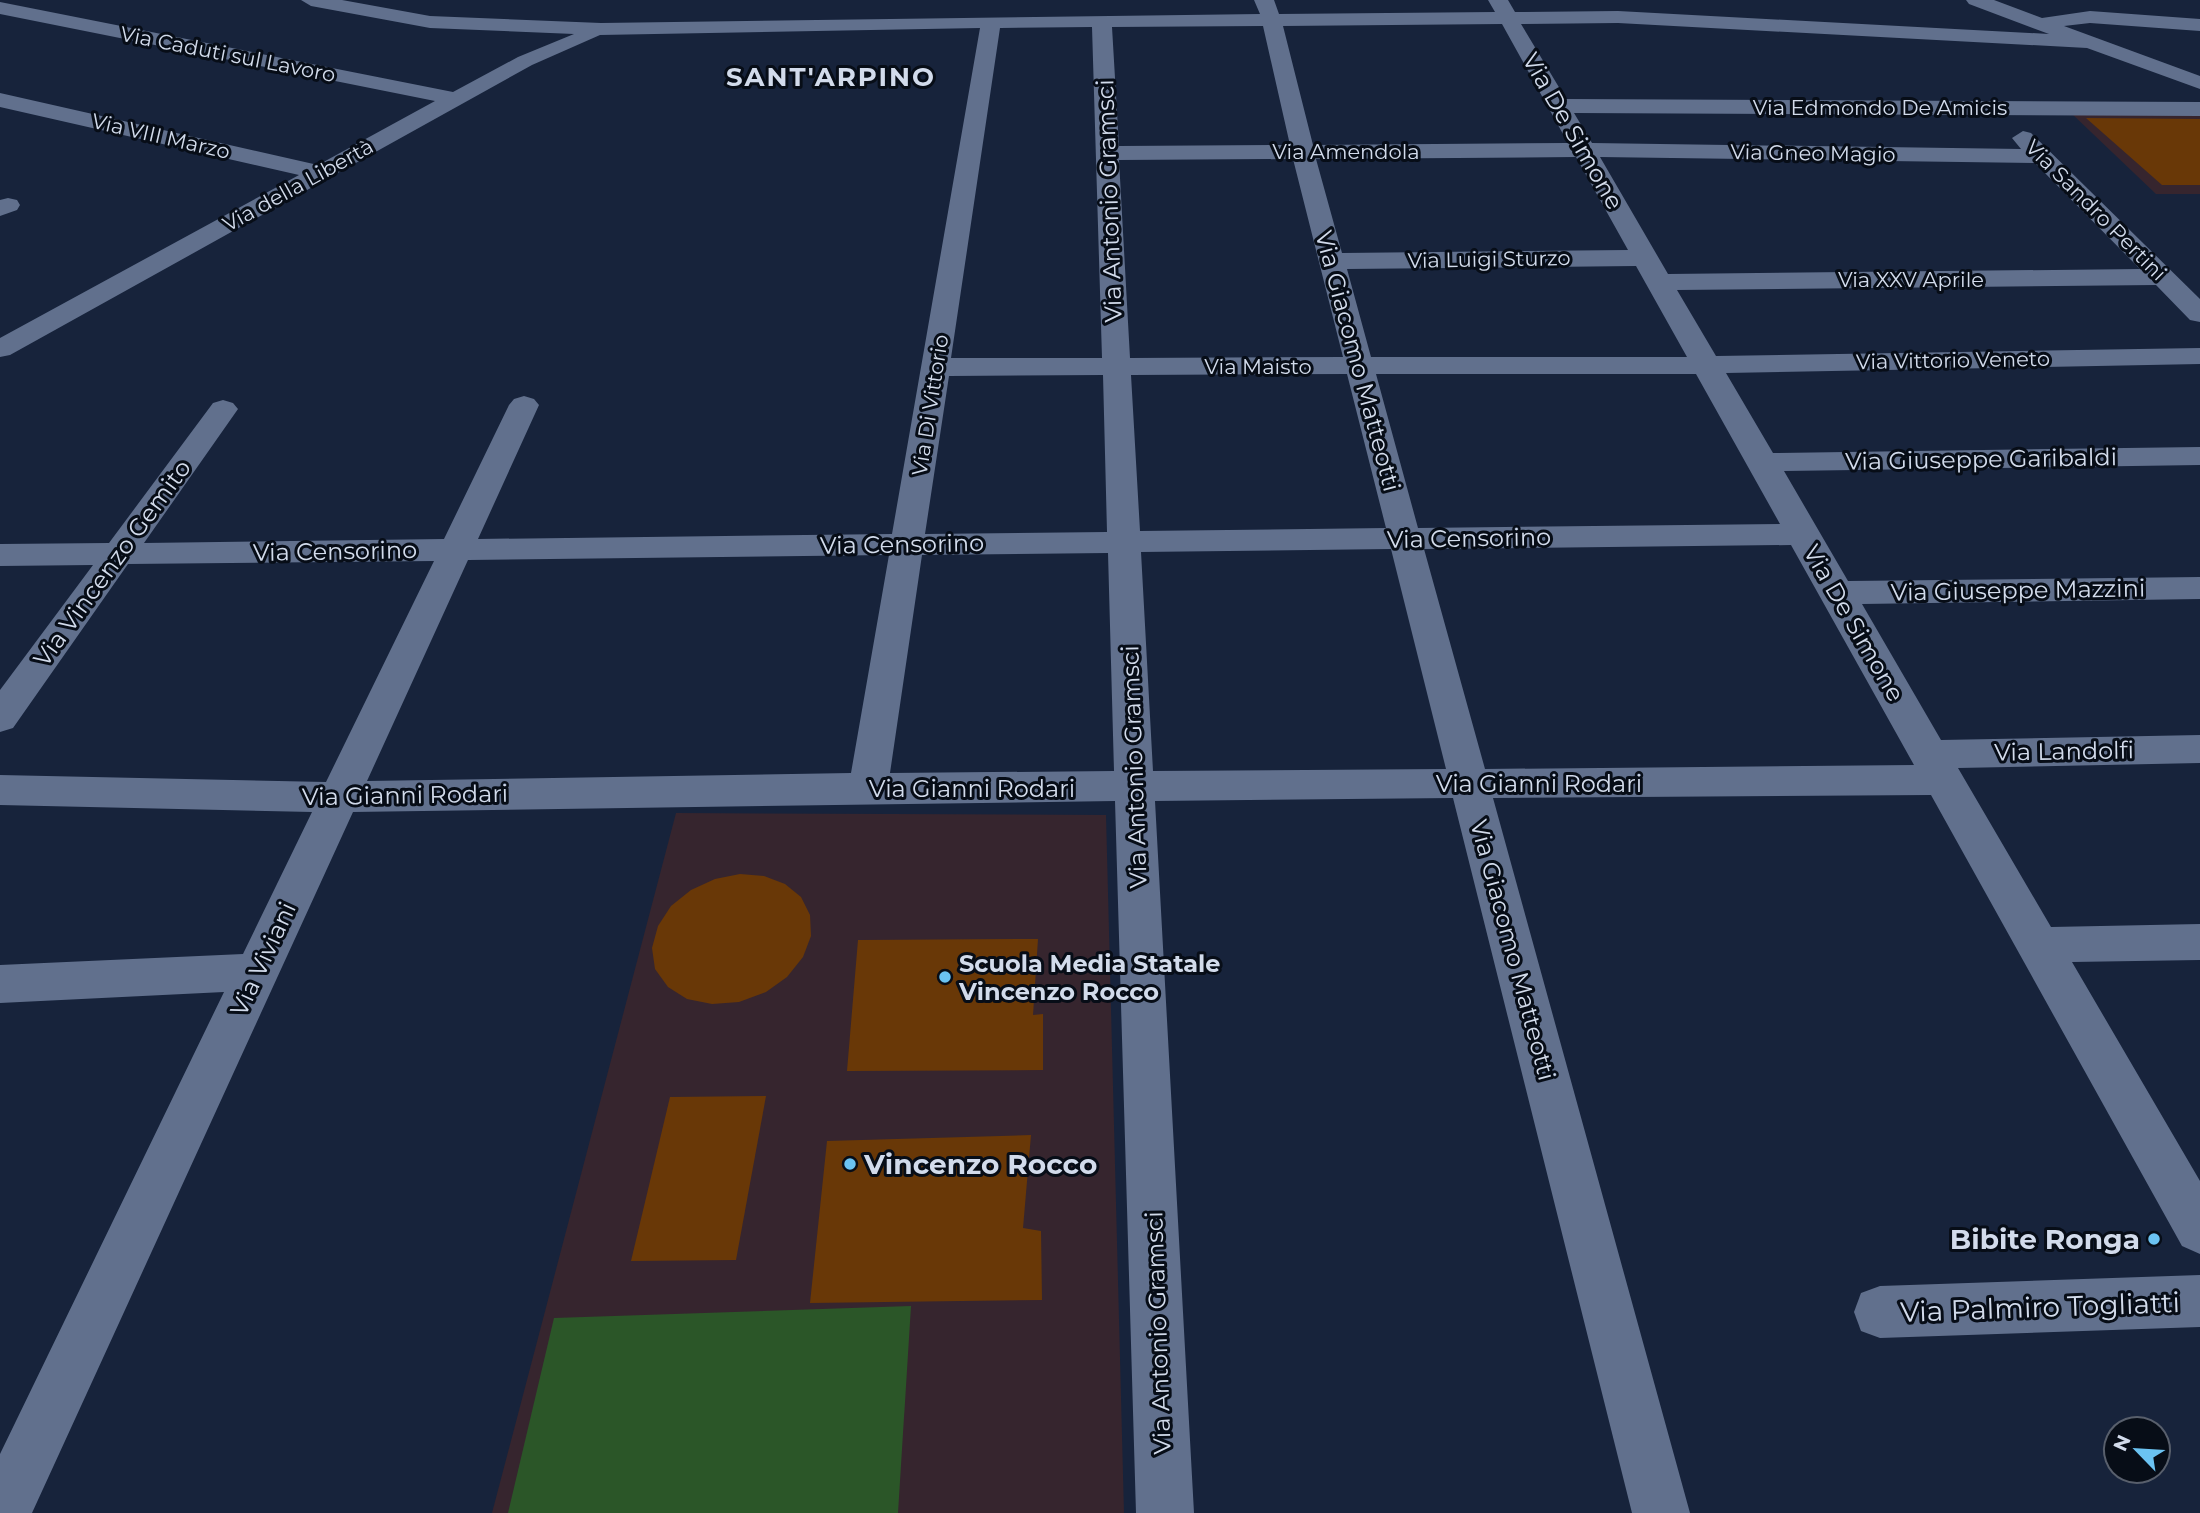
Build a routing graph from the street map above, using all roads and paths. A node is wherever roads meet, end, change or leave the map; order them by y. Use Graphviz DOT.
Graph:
graph roads {
  1 [pos="311,0"];
  2 [pos="899,0"];
  3 [pos="1068,0"];
  4 [pos="1661,0"];
  5 [pos="1976,0"];
  6 [pos="0,8"];
  7 [pos="1504,9"];
  8 [pos="1268,10"];
  9 [pos="1677,20"];
  10 [pos="1085,21"];
  11 [pos="991,22"];
  12 [pos="2042,23"];
  13 [pos="894,24"];
  14 [pos="2200,25"];
  15 [pos="601,29"];
  16 [pos="2088,41"];
  17 [pos="2200,83"];
  18 [pos="456,99"];
  19 [pos="0,100"];
  20 [pos="1559,106"];
  21 [pos="1992,107"];
  22 [pos="2200,109"];
  23 [pos="1584,150"];
  24 [pos="1303,152"];
  25 [pos="1107,153"];
  26 [pos="2041,156"];
  27 [pos="321,173"];
  28 [pos="1332,261"];
  29 [pos="1653,270"];
  30 [pos="2163,277"];
  31 [pos="2200,314"];
  32 [pos="0,349"];
  33 [pos="2200,356"];
  34 [pos="1707,365"];
  35 [pos="1116,366"];
  36 [pos="1359,366"];
  37 [pos="936,367"];
  38 [pos="524,405"];
  39 [pos="223,409"];
  40 [pos="2200,456"];
  41 [pos="1762,462"];
  42 [pos="1804,534"];
  43 [pos="1405,538"];
  44 [pos="1124,542"];
  45 [pos="907,544"];
  46 [pos="456,550"];
  47 [pos="119,553"];
  48 [pos="0,555"];
  49 [pos="2200,587"];
  50 [pos="1837,593"];
  51 [pos="0,718"];
  52 [pos="2200,748"];
  53 [pos="1936,767"];
  54 [pos="1469,784"];
  55 [pos="1135,787"];
  56 [pos="868,788"];
  57 [pos="0,790"];
  58 [pos="339,797"];
  59 [pos="2200,942"];
  60 [pos="2038,945"];
  61 [pos="256,972"];
  62 [pos="0,984"];
  63 [pos="2200,1229"];
  64 [pos="2200,1301"];
  65 [pos="1880,1312"];
  66 [pos="2,1513"];
  67 [pos="1166,1513"];
  68 [pos="1661,1513"];
  1 -- 15 [label="street"];
  2 -- 13 [label="street"];
  3 -- 10 [label="street, Via Antonio Gramsci"];
  4 -- 9 [label="street"];
  5 -- 12 [label="street"];
  6 -- 18 [label="street, Via Caduti sul Lavoro"];
  7 -- 8 [label="street"];
  7 -- 9 [label="street"];
  7 -- 20 [label="street, Via De Simone"];
  8 -- 10 [label="street"];
  8 -- 24 [label="street, Via Giacomo Matteotti"];
  9 -- 16 [label="street"];
  10 -- 11 [label="street"];
  10 -- 25 [label="street, Via Antonio Gramsci"];
  11 -- 13 [label="street"];
  11 -- 37 [label="street, Via Di Vittorio"];
  12 -- 14 [label="street"];
  12 -- 16 [label="street"];
  13 -- 15 [label="street"];
  15 -- 18 [label="street, Via della Libertà"];
  16 -- 17 [label="street"];
  18 -- 27 [label="street, Via della Libertà"];
  19 -- 27 [label="street, Via VIII Marzo"];
  20 -- 21 [label="street, Via Edmondo De Amicis"];
  20 -- 23 [label="street, Via De Simone"];
  21 -- 22 [label="street, Via Edmondo De Amicis"];
  21 -- 26 [label="street, Via Sandro Pertini"];
  23 -- 24 [label="street, Via Amendola"];
  23 -- 26 [label="street, Via Gneo Magio"];
  23 -- 29 [label="street, Via De Simone"];
  24 -- 25 [label="street, Via Amendola"];
  24 -- 28 [label="street, Via Giacomo Matteotti"];
  25 -- 35 [label="street, Via Antonio Gramsci"];
  26 -- 30 [label="street, Via Sandro Pertini"];
  27 -- 32 [label="street, Via della Libertà"];
  28 -- 29 [label="street, Via Luigi Sturzo"];
  28 -- 36 [label="street, Via Giacomo Matteotti"];
  29 -- 30 [label="street, Via XXV Aprile"];
  29 -- 34 [label="street, Via De Simone"];
  30 -- 31 [label="street, Via Sandro Pertini"];
  33 -- 34 [label="street, Via Vittorio Veneto"];
  34 -- 36 [label="street, Via Maisto"];
  34 -- 41 [label="street, Via De Simone"];
  35 -- 36 [label="street, Via Maisto"];
  35 -- 37 [label="street, Via Maisto"];
  35 -- 44 [label="street, Via Antonio Gramsci"];
  36 -- 43 [label="street, Via Giacomo Matteotti"];
  37 -- 45 [label="street, Via Di Vittorio"];
  38 -- 46 [label="street, Via Viviani"];
  39 -- 47 [label="street, Via Vincenzo Gemito"];
  40 -- 41 [label="street, Via Giuseppe Garibaldi"];
  41 -- 42 [label="street, Via De Simone"];
  42 -- 43 [label="street, Via Censorino"];
  42 -- 50 [label="street, Via De Simone"];
  43 -- 44 [label="street, Via Censorino"];
  43 -- 54 [label="street, Via Giacomo Matteotti"];
  44 -- 45 [label="street, Via Censorino"];
  44 -- 55 [label="street, Via Antonio Gramsci"];
  45 -- 46 [label="street, Via Censorino"];
  45 -- 56 [label="street, Via Di Vittorio"];
  46 -- 47 [label="street, Via Censorino"];
  46 -- 58 [label="street, Via Viviani"];
  47 -- 48 [label="street, Via Censorino"];
  47 -- 51 [label="street, Via Vincenzo Gemito"];
  49 -- 50 [label="street, Via Giuseppe Mazzini"];
  50 -- 53 [label="street, Via De Simone"];
  52 -- 53 [label="street, Via Landolfi"];
  53 -- 54 [label="street, Via Gianni Rodari"];
  53 -- 60 [label="street, Via De Simone"];
  54 -- 55 [label="street, Via Gianni Rodari"];
  54 -- 68 [label="street, Via Giacomo Matteotti"];
  55 -- 56 [label="street, Via Gianni Rodari"];
  55 -- 67 [label="street, Via Antonio Gramsci"];
  56 -- 58 [label="street, Via Gianni Rodari"];
  57 -- 58 [label="street, Via Gianni Rodari"];
  58 -- 61 [label="street, Via Viviani"];
  59 -- 60 [label="street"];
  60 -- 63 [label="street, Via De Simone"];
  61 -- 62 [label="street"];
  61 -- 66 [label="street, Via Viviani"];
  64 -- 65 [label="street, Via Palmiro Togliatti"];
}
